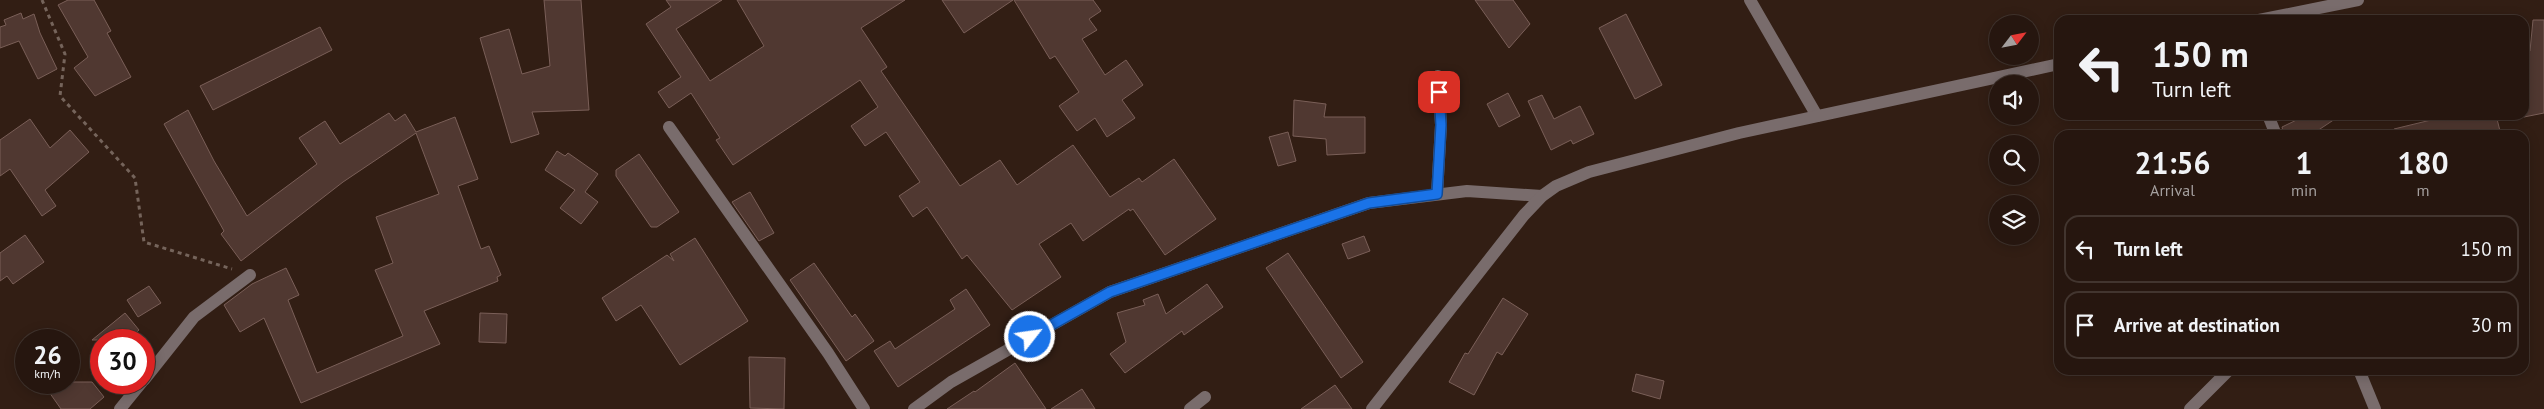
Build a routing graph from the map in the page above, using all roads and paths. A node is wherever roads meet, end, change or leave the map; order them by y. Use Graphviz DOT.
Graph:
graph roads {
  1 [pos="42,0"];
  2 [pos="1750,0"];
  3 [pos="2358,0"];
  4 [pos="2284,15"];
  5 [pos="2054,65"];
  6 [pos="1438,76"];
  7 [pos="1817,116"];
  8 [pos="669,127"];
  9 [pos="1437,194"];
  10 [pos="1542,196"];
  11 [pos="250,275"];
  12 [pos="155,366"];
  13 [pos="2224,375"];
  14 [pos="2361,375"];
  15 [pos="132,394"];
  16 [pos="1205,397"];
  17 [pos="120,409"];
  18 [pos="864,409"];
  19 [pos="914,409"];
  20 [pos="1190,409"];
  21 [pos="1372,409"];
  22 [pos="2190,409"];
  23 [pos="2376,409"];
  1 -- 11 [label="path"];
  2 -- 7 [label="street"];
  3 -- 4 [label="street"];
  5 -- 7 [label="street"];
  6 -- 9 [label="street"];
  7 -- 10 [label="street"];
  8 -- 18 [label="street"];
  9 -- 10 [label="street"];
  9 -- 19 [label="street"];
  10 -- 21 [label="street"];
  11 -- 12 [label="street"];
  13 -- 22 [label="street"];
  14 -- 23 [label="street"];
  15 -- 17 [label="street"];
  16 -- 20 [label="street"];
}
